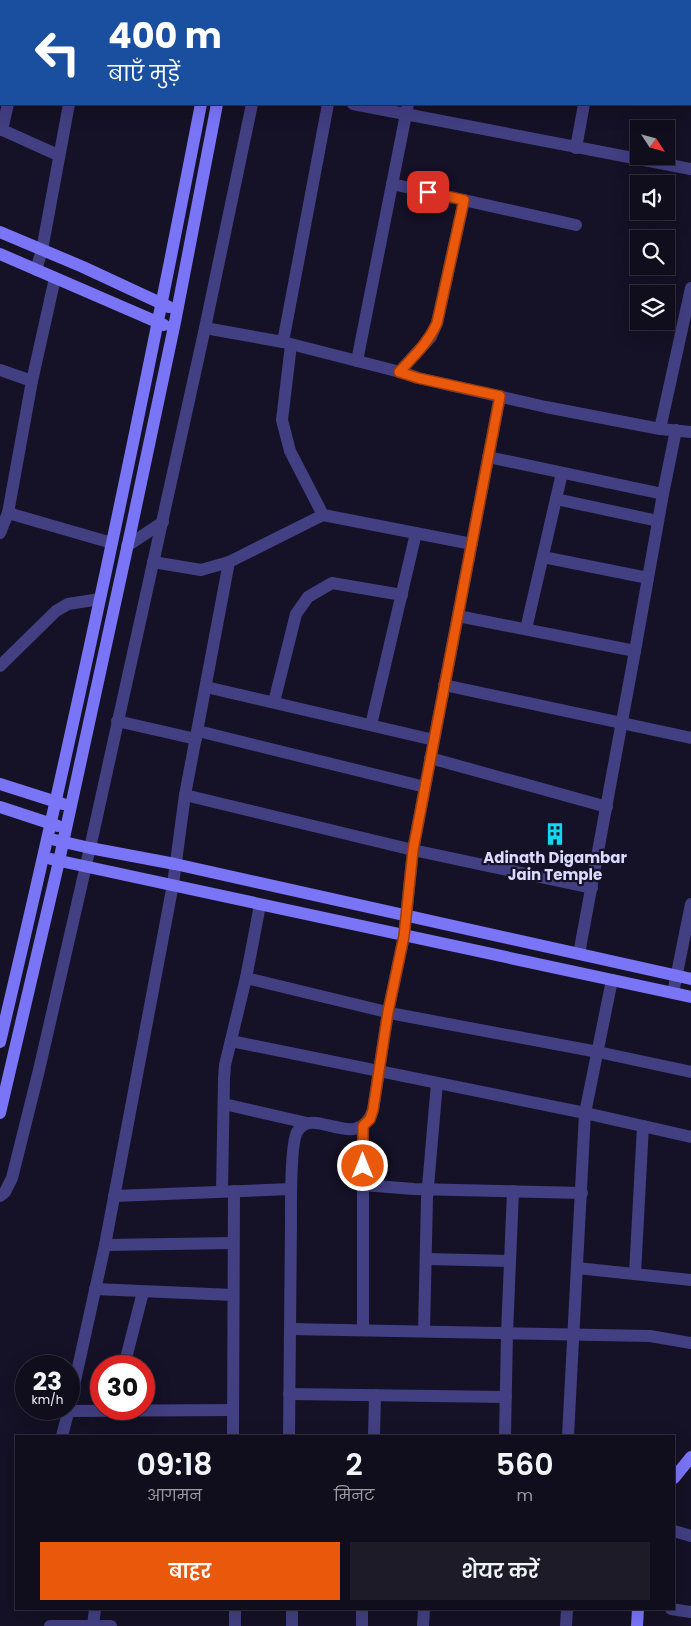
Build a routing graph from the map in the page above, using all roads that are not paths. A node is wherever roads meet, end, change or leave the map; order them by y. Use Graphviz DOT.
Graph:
graph roads {
  1 [pos="8,105"];
  2 [pos="69,105"];
  3 [pos="201,105"];
  4 [pos="217,105"];
  5 [pos="252,105"];
  6 [pos="328,105"];
  7 [pos="364,105"];
  8 [pos="584,105"];
  9 [pos="407,109"];
  10 [pos="1,129"];
  11 [pos="576,148"];
  12 [pos="58,155"];
  13 [pos="691,169"];
  14 [pos="392,184"];
  15 [pos="464,200"];
  16 [pos="576,225"];
  17 [pos="0,232"];
  18 [pos="42,250"];
  19 [pos="0,254"];
  20 [pos="36,270"];
  21 [pos="55,278"];
  22 [pos="691,288"];
  23 [pos="162,304"];
  24 [pos="177,310"];
  25 [pos="157,323"];
  26 [pos="205,328"];
  27 [pos="174,329"];
  28 [pos="287,344"];
  29 [pos="357,361"];
  30 [pos="0,370"];
  31 [pos="402,372"];
  32 [pos="32,381"];
  33 [pos="500,396"];
  34 [pos="660,429"];
  35 [pos="676,430"];
  36 [pos="691,432"];
  37 [pos="488,457"];
  38 [pos="562,473"];
  39 [pos="663,494"];
  40 [pos="556,498"];
  41 [pos="8,513"];
  42 [pos="323,515"];
  43 [pos="658,520"];
  44 [pos="163,522"];
  45 [pos="0,533"];
  46 [pos="416,534"];
  47 [pos="112,543"];
  48 [pos="472,544"];
  49 [pos="128,546"];
  50 [pos="154,556"];
  51 [pos="543,557"];
  52 [pos="229,562"];
  53 [pos="648,578"];
  54 [pos="402,595"];
  55 [pos="100,599"];
  56 [pos="458,616"];
  57 [pos="526,629"];
  58 [pos="635,651"];
  59 [pos="0,666"];
  60 [pos="444,685"];
  61 [pos="206,687"];
  62 [pos="274,702"];
  63 [pos="118,721"];
  64 [pos="622,724"];
  65 [pos="371,725"];
  66 [pos="197,735"];
  67 [pos="691,738"];
  68 [pos="434,740"];
  69 [pos="430,758"];
  70 [pos="0,784"];
  71 [pos="425,787"];
  72 [pos="185,795"];
  73 [pos="56,802"];
  74 [pos="0,807"];
  75 [pos="70,807"];
  76 [pos="607,807"];
  77 [pos="51,824"];
  78 [pos="65,827"];
  79 [pos="48,838"];
  80 [pos="62,841"];
  81 [pos="90,848"];
  82 [pos="413,850"];
  83 [pos="44,857"];
  84 [pos="59,861"];
  85 [pos="175,864"];
  86 [pos="85,867"];
  87 [pos="173,884"];
  88 [pos="592,888"];
  89 [pos="691,904"];
  90 [pos="260,905"];
  91 [pos="405,915"];
  92 [pos="404,936"];
  93 [pos="579,954"];
  94 [pos="677,975"];
  95 [pos="246,978"];
  96 [pos="691,978"];
  97 [pos="612,980"];
  98 [pos="674,993"];
  99 [pos="691,997"];
  100 [pos="388,1012"];
  101 [pos="231,1041"];
  102 [pos="0,1042"];
  103 [pos="598,1052"];
  104 [pos="379,1071"];
  105 [pos="691,1072"];
  106 [pos="438,1083"];
  107 [pos="224,1104"];
  108 [pos="0,1113"];
  109 [pos="585,1113"];
  110 [pos="307,1123"];
  111 [pos="363,1126"];
  112 [pos="643,1126"];
  113 [pos="691,1137"];
  114 [pos="363,1185"];
  115 [pos="291,1189"];
  116 [pos="427,1189"];
  117 [pos="228,1191"];
  118 [pos="513,1191"];
  119 [pos="582,1193"];
  120 [pos="0,1196"];
  121 [pos="114,1196"];
  122 [pos="233,1243"];
  123 [pos="105,1245"];
  124 [pos="426,1259"];
  125 [pos="510,1261"];
  126 [pos="577,1268"];
  127 [pos="635,1274"];
  128 [pos="691,1280"];
  129 [pos="95,1289"];
  130 [pos="143,1292"];
  131 [pos="233,1295"];
  132 [pos="290,1329"];
  133 [pos="363,1330"];
  134 [pos="424,1332"];
  135 [pos="507,1333"];
  136 [pos="573,1334"];
  137 [pos="691,1343"];
  138 [pos="127,1355"];
  139 [pos="80,1356"];
  140 [pos="289,1394"];
  141 [pos="375,1396"];
  142 [pos="506,1397"];
  143 [pos="155,1410"];
  144 [pos="233,1410"];
  145 [pos="66,1420"];
  146 [pos="62,1435"];
  147 [pos="233,1435"];
  148 [pos="289,1435"];
  149 [pos="374,1435"];
  150 [pos="505,1435"];
  151 [pos="568,1435"];
  152 [pos="691,1457"];
  153 [pos="675,1477"];
  154 [pos="675,1531"];
  155 [pos="691,1536"];
  156 [pos="95,1610"];
  157 [pos="235,1610"];
  158 [pos="292,1610"];
  159 [pos="362,1610"];
  160 [pos="424,1610"];
  161 [pos="567,1610"];
  162 [pos="638,1610"];
  163 [pos="675,1610"];
  164 [pos="691,1612"];
  165 [pos="50,1626"];
  166 [pos="93,1626"];
  167 [pos="111,1626"];
  168 [pos="235,1626"];
  169 [pos="292,1626"];
  170 [pos="362,1626"];
  171 [pos="423,1626"];
  172 [pos="566,1626"];
  173 [pos="637,1626"];
  1 -- 10 [label="street"];
  2 -- 12 [label="street"];
  3 -- 23 [label="street"];
  4 -- 24 [label="street"];
  5 -- 26 [label="street"];
  6 -- 28 [label="street"];
  7 -- 9 [label="street"];
  8 -- 11 [label="street"];
  9 -- 11 [label="street"];
  9 -- 14 [label="street"];
  10 -- 12 [label="street"];
  11 -- 13 [label="street"];
  12 -- 18 [label="street"];
  14 -- 15 [label="street"];
  14 -- 29 [label="street"];
  15 -- 16 [label="street"];
  15 -- 31 [label="street"];
  17 -- 18 [label="street"];
  18 -- 20 [label="street"];
  18 -- 23 [label="street"];
  19 -- 20 [label="street"];
  20 -- 21 [label="street"];
  21 -- 25 [label="street"];
  21 -- 32 [label="street"];
  22 -- 34 [label="street"];
  23 -- 24 [label="street"];
  23 -- 25 [label="street"];
  24 -- 27 [label="street"];
  25 -- 27 [label="street"];
  25 -- 47 [label="street"];
  26 -- 28 [label="street"];
  26 -- 44 [label="street"];
  27 -- 49 [label="street"];
  28 -- 29 [label="street"];
  28 -- 42 [label="street"];
  29 -- 31 [label="street"];
  30 -- 32 [label="street"];
  31 -- 33 [label="street"];
  32 -- 41 [label="street"];
  33 -- 34 [label="street"];
  33 -- 37 [label="street"];
  34 -- 35 [label="street"];
  35 -- 36 [label="street"];
  35 -- 39 [label="street"];
  37 -- 38 [label="street"];
  37 -- 48 [label="street"];
  38 -- 39 [label="street"];
  38 -- 40 [label="street"];
  39 -- 43 [label="street"];
  40 -- 43 [label="street"];
  40 -- 51 [label="street"];
  41 -- 45 [label="street"];
  41 -- 47 [label="street"];
  42 -- 46 [label="street"];
  42 -- 52 [label="street"];
  43 -- 53 [label="street"];
  44 -- 49 [label="street"];
  44 -- 50 [label="street"];
  46 -- 48 [label="street"];
  46 -- 54 [label="street"];
  47 -- 55 [label="street"];
  48 -- 56 [label="street"];
  49 -- 75 [label="street"];
  50 -- 52 [label="street"];
  50 -- 63 [label="street"];
  51 -- 53 [label="street"];
  51 -- 57 [label="street"];
  52 -- 61 [label="street"];
  53 -- 58 [label="street"];
  54 -- 62 [label="street"];
  54 -- 65 [label="street"];
  55 -- 59 [label="street"];
  55 -- 73 [label="street"];
  56 -- 57 [label="street"];
  56 -- 60 [label="street"];
  57 -- 58 [label="street"];
  58 -- 64 [label="street"];
  60 -- 64 [label="street"];
  60 -- 68 [label="street"];
  61 -- 62 [label="street"];
  61 -- 66 [label="street"];
  62 -- 65 [label="street"];
  63 -- 66 [label="street"];
  63 -- 81 [label="street"];
  64 -- 67 [label="street"];
  64 -- 76 [label="street"];
  65 -- 68 [label="street"];
  66 -- 71 [label="street"];
  66 -- 72 [label="street"];
  68 -- 69 [label="street"];
  69 -- 71 [label="street"];
  69 -- 76 [label="street"];
  70 -- 73 [label="street"];
  71 -- 82 [label="street"];
  72 -- 82 [label="street"];
  72 -- 85 [label="street"];
  73 -- 75 [label="street"];
  73 -- 77 [label="street"];
  74 -- 77 [label="street"];
  75 -- 78 [label="street"];
  76 -- 88 [label="street"];
  77 -- 78 [label="street"];
  77 -- 79 [label="street"];
  78 -- 80 [label="street"];
  79 -- 80 [label="street"];
  79 -- 83 [label="street"];
  80 -- 81 [label="street"];
  80 -- 84 [label="street"];
  81 -- 85 [label="street"];
  81 -- 86 [label="street"];
  82 -- 88 [label="street"];
  82 -- 91 [label="street"];
  83 -- 84 [label="street"];
  83 -- 102 [label="street"];
  84 -- 86 [label="street"];
  84 -- 108 [label="street"];
  85 -- 87 [label="street"];
  85 -- 91 [label="street"];
  86 -- 87 [label="street"];
  86 -- 120 [label="street"];
  87 -- 90 [label="street"];
  87 -- 121 [label="street"];
  88 -- 93 [label="street"];
  89 -- 94 [label="street"];
  90 -- 92 [label="street"];
  90 -- 95 [label="street"];
  91 -- 92 [label="street"];
  91 -- 93 [label="street"];
  92 -- 97 [label="street"];
  92 -- 100 [label="street"];
  93 -- 94 [label="street"];
  94 -- 96 [label="street"];
  94 -- 98 [label="street"];
  95 -- 100 [label="street"];
  95 -- 101 [label="street"];
  97 -- 98 [label="street"];
  97 -- 103 [label="street"];
  98 -- 99 [label="street"];
  100 -- 103 [label="street"];
  100 -- 104 [label="street"];
  101 -- 104 [label="street"];
  101 -- 107 [label="street"];
  103 -- 105 [label="street"];
  103 -- 109 [label="street"];
  104 -- 106 [label="street"];
  104 -- 111 [label="street"];
  106 -- 109 [label="street"];
  106 -- 116 [label="street"];
  107 -- 110 [label="street"];
  107 -- 117 [label="street"];
  109 -- 112 [label="street"];
  109 -- 119 [label="street"];
  110 -- 111 [label="street"];
  110 -- 115 [label="street"];
  111 -- 114 [label="street"];
  112 -- 113 [label="street"];
  112 -- 127 [label="street"];
  114 -- 116 [label="street"];
  114 -- 133 [label="street"];
  115 -- 117 [label="street"];
  115 -- 132 [label="street"];
  116 -- 118 [label="street"];
  116 -- 124 [label="street"];
  117 -- 121 [label="street"];
  117 -- 122 [label="street"];
  118 -- 119 [label="street"];
  118 -- 125 [label="street"];
  119 -- 126 [label="street"];
  121 -- 123 [label="street"];
  122 -- 123 [label="street"];
  122 -- 131 [label="street"];
  123 -- 129 [label="street"];
  124 -- 125 [label="street"];
  124 -- 134 [label="street"];
  125 -- 135 [label="street"];
  126 -- 127 [label="street"];
  126 -- 136 [label="street"];
  127 -- 128 [label="street"];
  129 -- 130 [label="street"];
  129 -- 139 [label="street"];
  130 -- 131 [label="street"];
  130 -- 138 [label="street"];
  131 -- 144 [label="street"];
  132 -- 133 [label="street"];
  132 -- 140 [label="street"];
  133 -- 134 [label="street"];
  134 -- 135 [label="street"];
  135 -- 136 [label="street"];
  135 -- 142 [label="street"];
  136 -- 137 [label="street"];
  136 -- 151 [label="street"];
  140 -- 141 [label="street"];
  140 -- 148 [label="street"];
  141 -- 142 [label="street"];
  141 -- 149 [label="street"];
  142 -- 150 [label="street"];
  143 -- 144 [label="street"];
  144 -- 147 [label="street"];
  145 -- 146 [label="street"];
  152 -- 153 [label="street"];
  154 -- 155 [label="street"];
  156 -- 166 [label="street"];
  157 -- 168 [label="street"];
  158 -- 169 [label="street"];
  159 -- 170 [label="street"];
  160 -- 171 [label="street"];
  161 -- 172 [label="street"];
  162 -- 173 [label="street"];
  163 -- 164 [label="street"];
  165 -- 166 [label="street"];
  166 -- 167 [label="street"];
}
